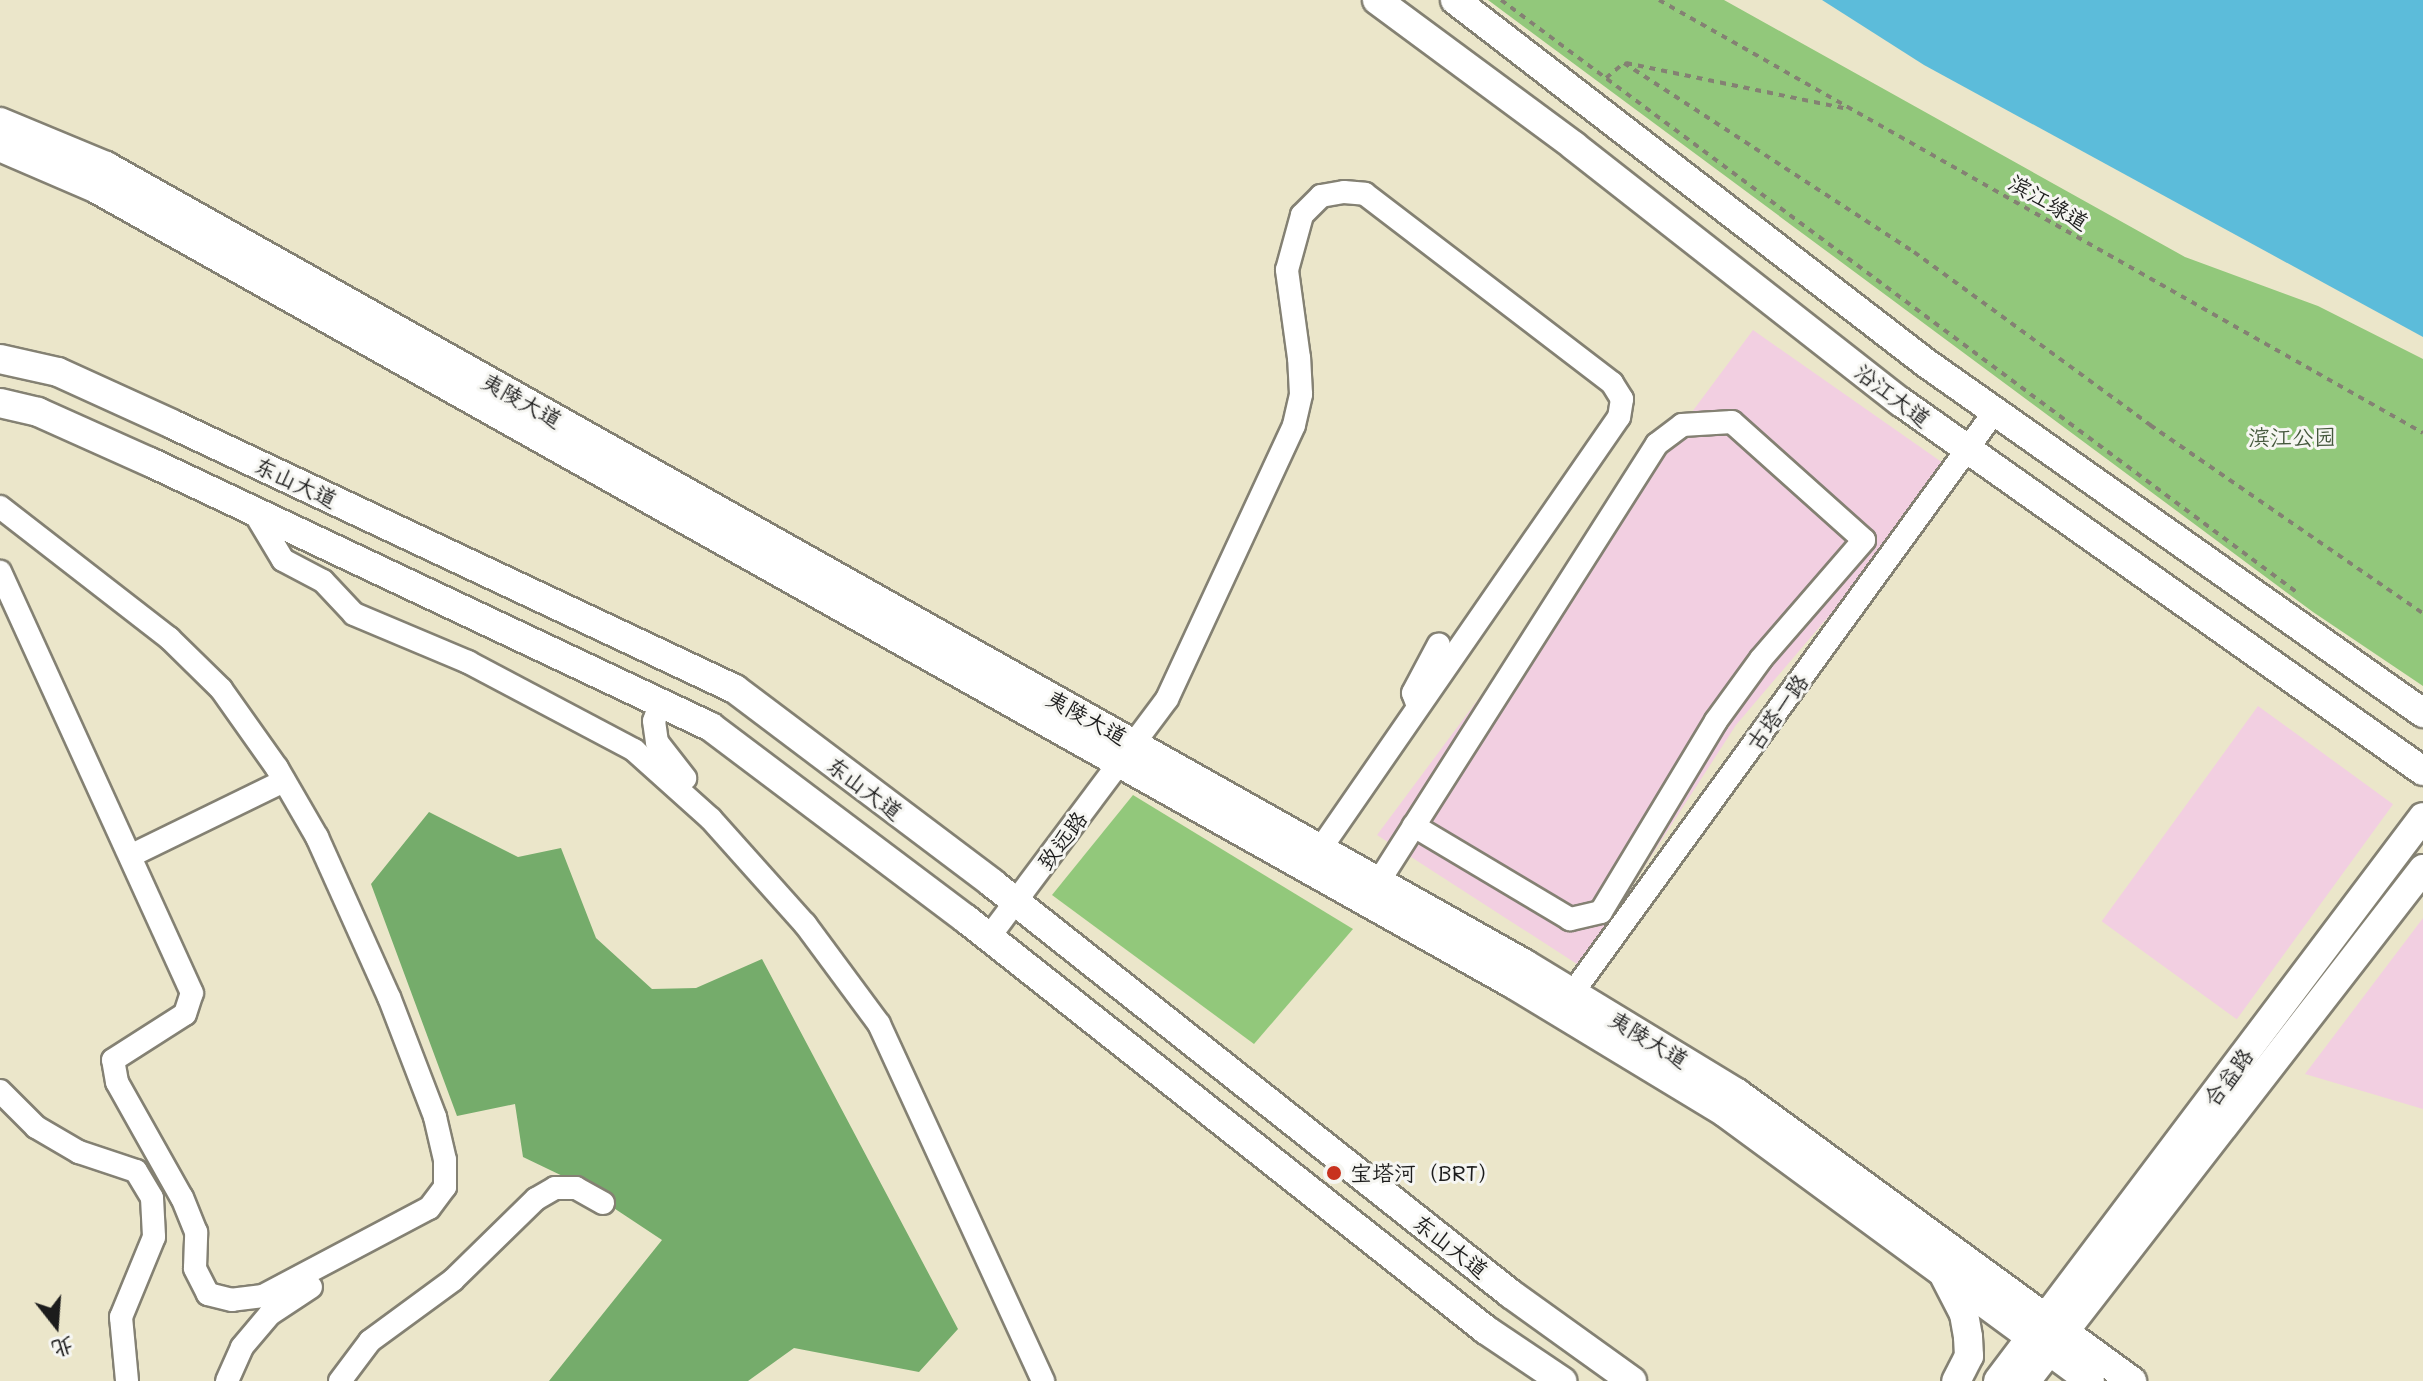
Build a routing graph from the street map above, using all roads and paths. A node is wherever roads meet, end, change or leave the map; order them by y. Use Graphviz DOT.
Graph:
graph roads {
  1 [pos="1377,0"];
  2 [pos="1455,0"];
  3 [pos="1501,0"];
  4 [pos="1659,0"];
  5 [pos="1624,63"];
  6 [pos="1605,79"];
  7 [pos="1854,110"];
  8 [pos="0,122"];
  9 [pos="0,147"];
  10 [pos="0,359"];
  11 [pos="0,403"];
  12 [pos="1995,411"];
  13 [pos="2423,433"];
  14 [pos="1968,449"];
  15 [pos="0,507"];
  16 [pos="253,510"];
  17 [pos="0,572"];
  18 [pos="2306,599"];
  19 [pos="2423,613"];
  20 [pos="1439,644"];
  21 [pos="660,703"];
  22 [pos="1418,707"];
  23 [pos="2423,713"];
  24 [pos="1126,752"];
  25 [pos="2423,771"];
  26 [pos="284,781"];
  27 [pos="687,796"];
  28 [pos="2423,817"];
  29 [pos="1414,826"];
  30 [pos="1321,848"];
  31 [pos="132,855"];
  32 [pos="2423,869"];
  33 [pos="1379,881"];
  34 [pos="1016,902"];
  35 [pos="989,937"];
  36 [pos="1566,1002"];
  37 [pos="0,1091"];
  38 [pos="603,1203"];
  39 [pos="1943,1273"];
  40 [pos="311,1287"];
  41 [pos="2049,1335"];
  42 [pos="127,1381"];
  43 [pos="227,1381"];
  44 [pos="340,1381"];
  45 [pos="1043,1381"];
  46 [pos="1562,1381"];
  47 [pos="1632,1381"];
  48 [pos="1956,1381"];
  49 [pos="1998,1381"];
  50 [pos="2026,1381"];
  51 [pos="2090,1381"];
  52 [pos="2132,1381"];
  1 -- 14 [label="main road, 沿江大道"];
  2 -- 12 [label="main road, 沿江大道"];
  3 -- 6 [label="path"];
  4 -- 7 [label="path, 滨江绿道"];
  5 -- 6 [label="path"];
  5 -- 7 [label="path"];
  5 -- 19 [label="path"];
  6 -- 18 [label="path"];
  7 -- 13 [label="path, 滨江绿道"];
  8 -- 24 [label="main road, 夷陵大道"];
  9 -- 24 [label="main road, 夷陵大道"];
  10 -- 34 [label="main road, 东山大道"];
  11 -- 16 [label="main road, 东山大道"];
  12 -- 14 [label="street, 古塔一路"];
  12 -- 23 [label="main road, 沿江大道"];
  14 -- 25 [label="main road, 沿江大道"];
  14 -- 36 [label="street, 古塔一路"];
  15 -- 26 [label="street"];
  16 -- 21 [label="main road, 东山大道"];
  16 -- 27 [label="street"];
  17 -- 31 [label="street"];
  20 -- 22 [label="street"];
  21 -- 27 [label="street"];
  21 -- 35 [label="main road, 东山大道"];
  22 -- 24 [label="street, 致远路"];
  22 -- 30 [label="street, 致远路"];
  24 -- 30 [label="main road, 夷陵大道"];
  24 -- 34 [label="street, 致远路"];
  24 -- 36 [label="main road, 夷陵大道"];
  26 -- 31 [label="street"];
  26 -- 31 [label="street"];
  27 -- 45 [label="street"];
  28 -- 41 [label="main road, 合益路"];
  29 -- 29 [label="street"];
  29 -- 33 [label="street"];
  30 -- 33 [label="main road, 夷陵大道"];
  32 -- 41 [label="main road, 合益路"];
  33 -- 36 [label="main road, 夷陵大道"];
  34 -- 35 [label="street, 致远路"];
  34 -- 47 [label="main road, 东山大道"];
  35 -- 46 [label="main road, 东山大道"];
  36 -- 39 [label="main road, 夷陵大道"];
  36 -- 41 [label="main road, 夷陵大道"];
  37 -- 42 [label="street"];
  38 -- 44 [label="street"];
  39 -- 41 [label="main road, 夷陵大道"];
  39 -- 48 [label="main road"];
  40 -- 43 [label="street"];
  41 -- 49 [label="main road"];
  41 -- 50 [label="main road"];
  41 -- 51 [label="main road, 夷陵大道"];
  41 -- 52 [label="main road, 夷陵大道"];
}
